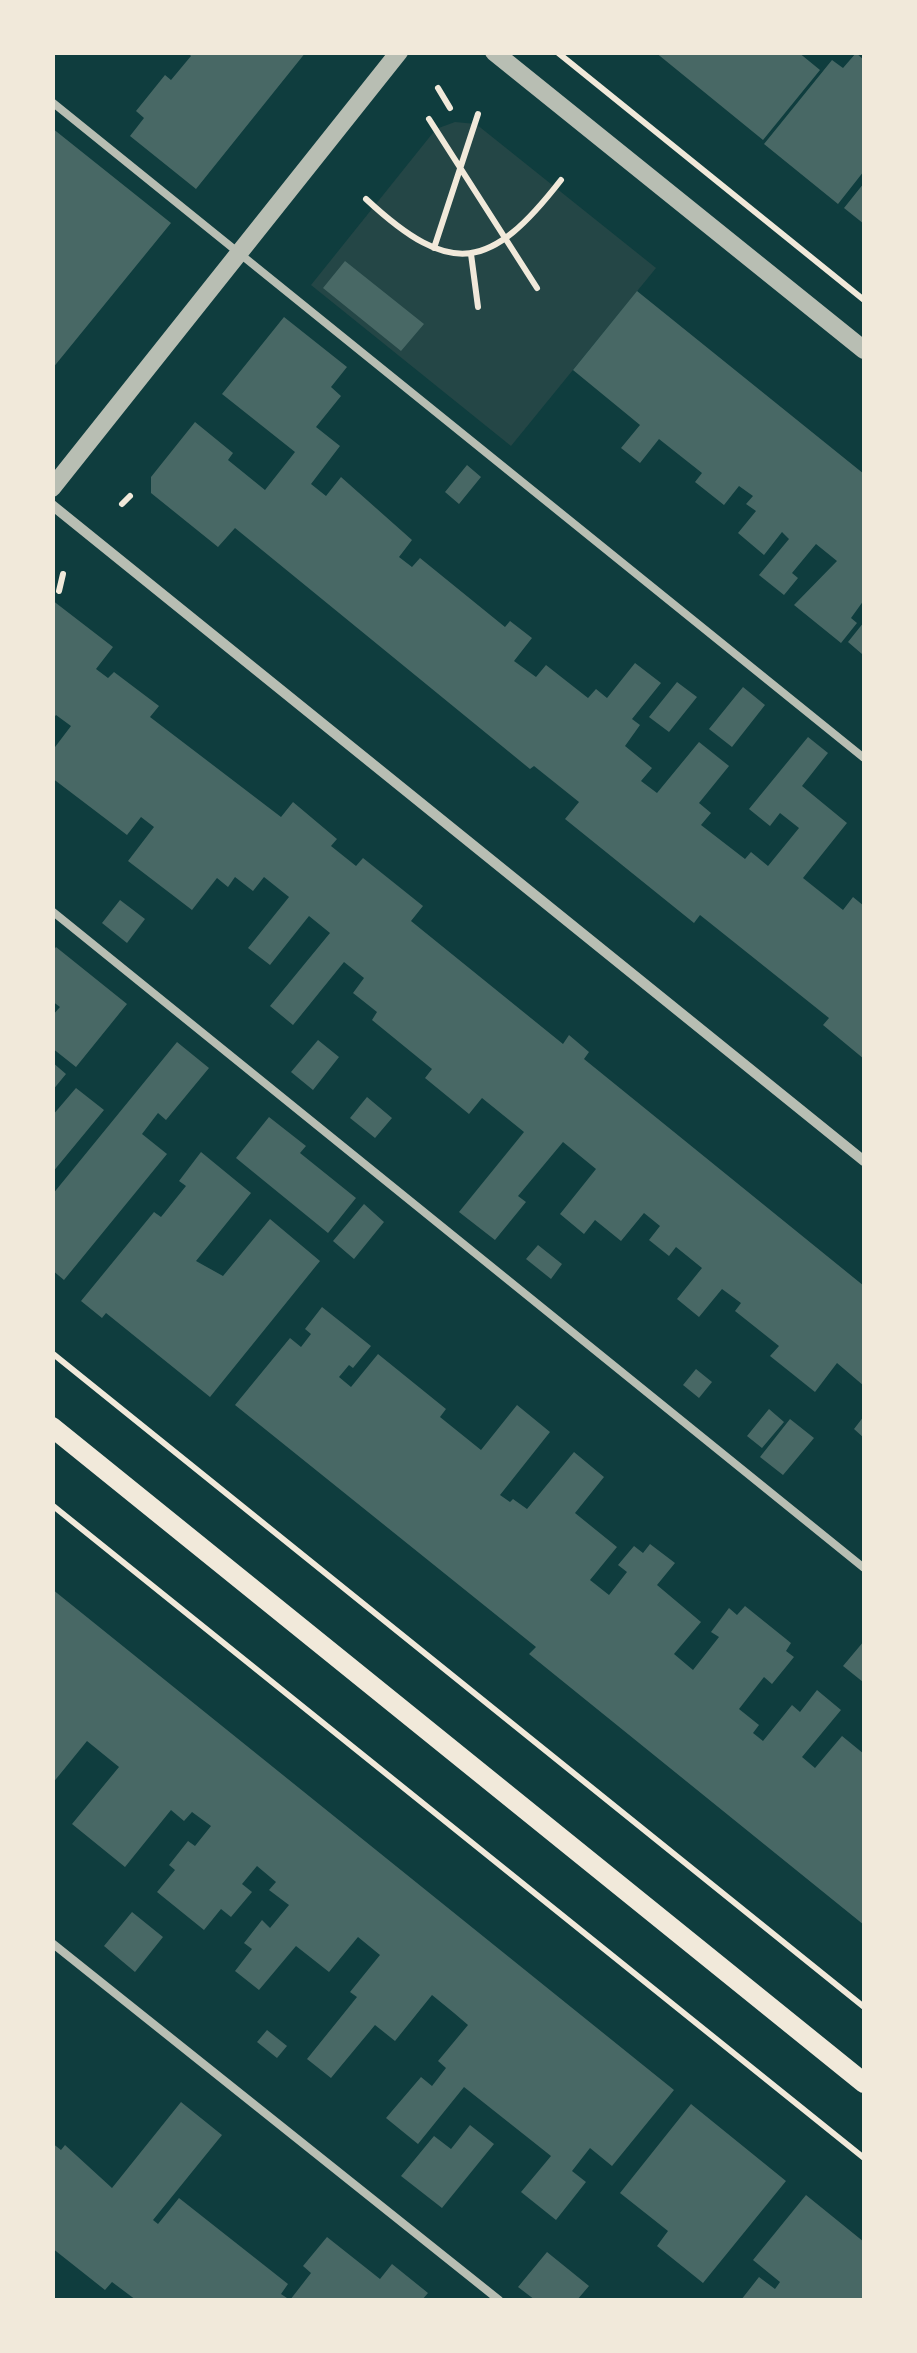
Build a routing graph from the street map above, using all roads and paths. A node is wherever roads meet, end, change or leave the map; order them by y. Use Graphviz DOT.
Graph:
graph roads {
  1 [pos="399,52"];
  2 [pos="494,52"];
  3 [pos="557,52"];
  4 [pos="438,88"];
  5 [pos="52,102"];
  6 [pos="450,108"];
  7 [pos="478,114"];
  8 [pos="429,119"];
  9 [pos="460,163"];
  10 [pos="561,180"];
  11 [pos="366,199"];
  12 [pos="507,242"];
  13 [pos="434,248"];
  14 [pos="239,254"];
  15 [pos="471,254"];
  16 [pos="537,288"];
  17 [pos="864,300"];
  18 [pos="478,307"];
  19 [pos="864,350"];
  20 [pos="52,488"];
  21 [pos="130,496"];
  22 [pos="122,504"];
  23 [pos="52,505"];
  24 [pos="63,574"];
  25 [pos="59,591"];
  26 [pos="864,758"];
  27 [pos="52,911"];
  28 [pos="864,1162"];
  29 [pos="52,1353"];
  30 [pos="52,1428"];
  31 [pos="52,1505"];
  32 [pos="864,1568"];
  33 [pos="52,1943"];
  34 [pos="864,2007"];
  35 [pos="864,2083"];
  36 [pos="864,2158"];
  37 [pos="499,2300"];
  1 -- 14 [label="street"];
  2 -- 19 [label="street"];
  3 -- 17 [label="path"];
  4 -- 6 [label="path"];
  5 -- 14 [label="lane"];
  7 -- 9 [label="path"];
  8 -- 9 [label="path"];
  9 -- 12 [label="path"];
  9 -- 13 [label="path"];
  10 -- 12 [label="path"];
  11 -- 13 [label="path"];
  12 -- 15 [label="path"];
  12 -- 16 [label="path"];
  13 -- 15 [label="path"];
  14 -- 20 [label="street"];
  14 -- 26 [label="lane"];
  15 -- 18 [label="path"];
  21 -- 22 [label="path"];
  23 -- 28 [label="street"];
  24 -- 25 [label="path"];
  27 -- 32 [label="lane"];
  29 -- 34 [label="path"];
  30 -- 35 [label="main road"];
  31 -- 36 [label="path"];
  33 -- 37 [label="lane"];
}
